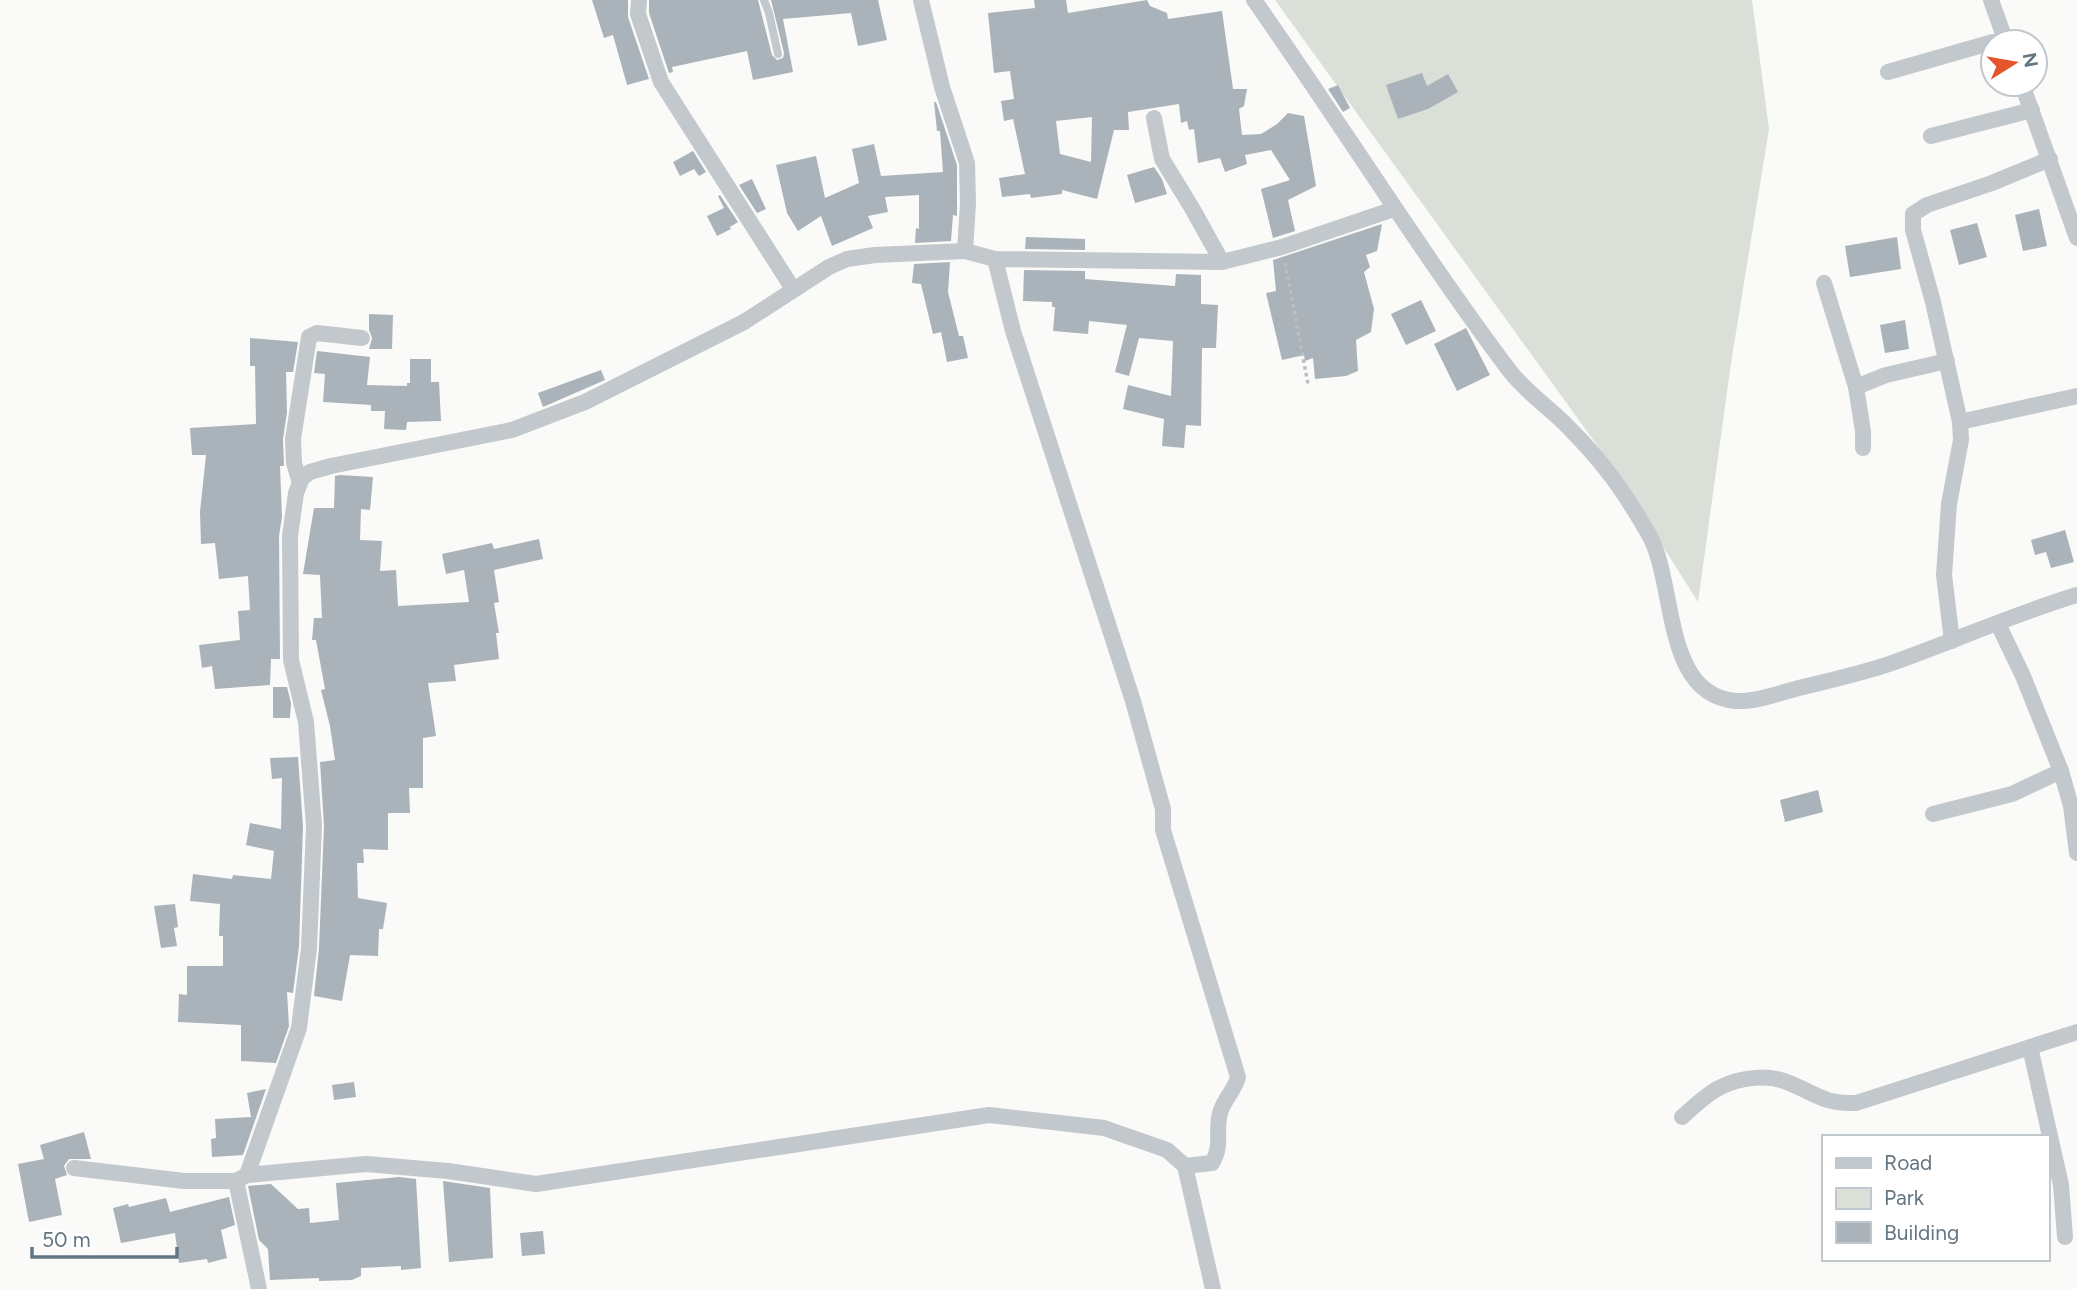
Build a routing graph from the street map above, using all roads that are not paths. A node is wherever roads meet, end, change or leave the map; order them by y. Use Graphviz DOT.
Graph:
graph roads {
  1 [pos="639,0"];
  2 [pos="764,0"];
  3 [pos="921,0"];
  4 [pos="1254,0"];
  5 [pos="1991,0"];
  6 [pos="1997,28"];
  7 [pos="1979,47"];
  8 [pos="778,54"];
  9 [pos="1888,72"];
  10 [pos="2027,98"];
  11 [pos="2032,110"];
  12 [pos="1154,118"];
  13 [pos="1931,136"];
  14 [pos="2050,159"];
  15 [pos="1394,209"];
  16 [pos="2074,220"];
  17 [pos="2077,239"];
  18 [pos="965,251"];
  19 [pos="995,259"];
  20 [pos="1222,262"];
  21 [pos="1824,284"];
  22 [pos="793,289"];
  23 [pos="362,338"];
  24 [pos="1947,361"];
  25 [pos="1856,387"];
  26 [pos="2077,396"];
  27 [pos="1960,422"];
  28 [pos="1863,449"];
  29 [pos="300,483"];
  30 [pos="2077,595"];
  31 [pos="1998,624"];
  32 [pos="1952,641"];
  33 [pos="2061,771"];
  34 [pos="1933,814"];
  35 [pos="2077,853"];
  36 [pos="2077,1032"];
  37 [pos="2030,1047"];
  38 [pos="1682,1117"];
  39 [pos="1185,1166"];
  40 [pos="74,1168"];
  41 [pos="241,1178"];
  42 [pos="2065,1237"];
  43 [pos="259,1289"];
  44 [pos="1213,1289"];
  1 -- 22 [label="street"];
  2 -- 8 [label="lane"];
  3 -- 18 [label="street"];
  4 -- 15 [label="street"];
  5 -- 6 [label="street"];
  7 -- 9 [label="street"];
  10 -- 11 [label="street"];
  11 -- 13 [label="street"];
  11 -- 14 [label="street"];
  12 -- 20 [label="street"];
  14 -- 16 [label="street"];
  14 -- 24 [label="street"];
  15 -- 20 [label="street"];
  15 -- 32 [label="street"];
  16 -- 17 [label="street"];
  18 -- 19 [label="street"];
  18 -- 22 [label="street"];
  19 -- 20 [label="street"];
  19 -- 39 [label="street"];
  21 -- 25 [label="street"];
  22 -- 29 [label="street"];
  23 -- 29 [label="street"];
  24 -- 25 [label="street"];
  24 -- 27 [label="street"];
  25 -- 28 [label="street"];
  26 -- 27 [label="street"];
  27 -- 32 [label="street"];
  29 -- 41 [label="street"];
  30 -- 31 [label="street"];
  31 -- 32 [label="street"];
  31 -- 33 [label="street"];
  33 -- 34 [label="street"];
  33 -- 35 [label="street"];
  36 -- 37 [label="street"];
  37 -- 38 [label="street"];
  37 -- 42 [label="street"];
  39 -- 41 [label="street"];
  39 -- 44 [label="street"];
  40 -- 41 [label="street"];
  41 -- 43 [label="street"];
}
